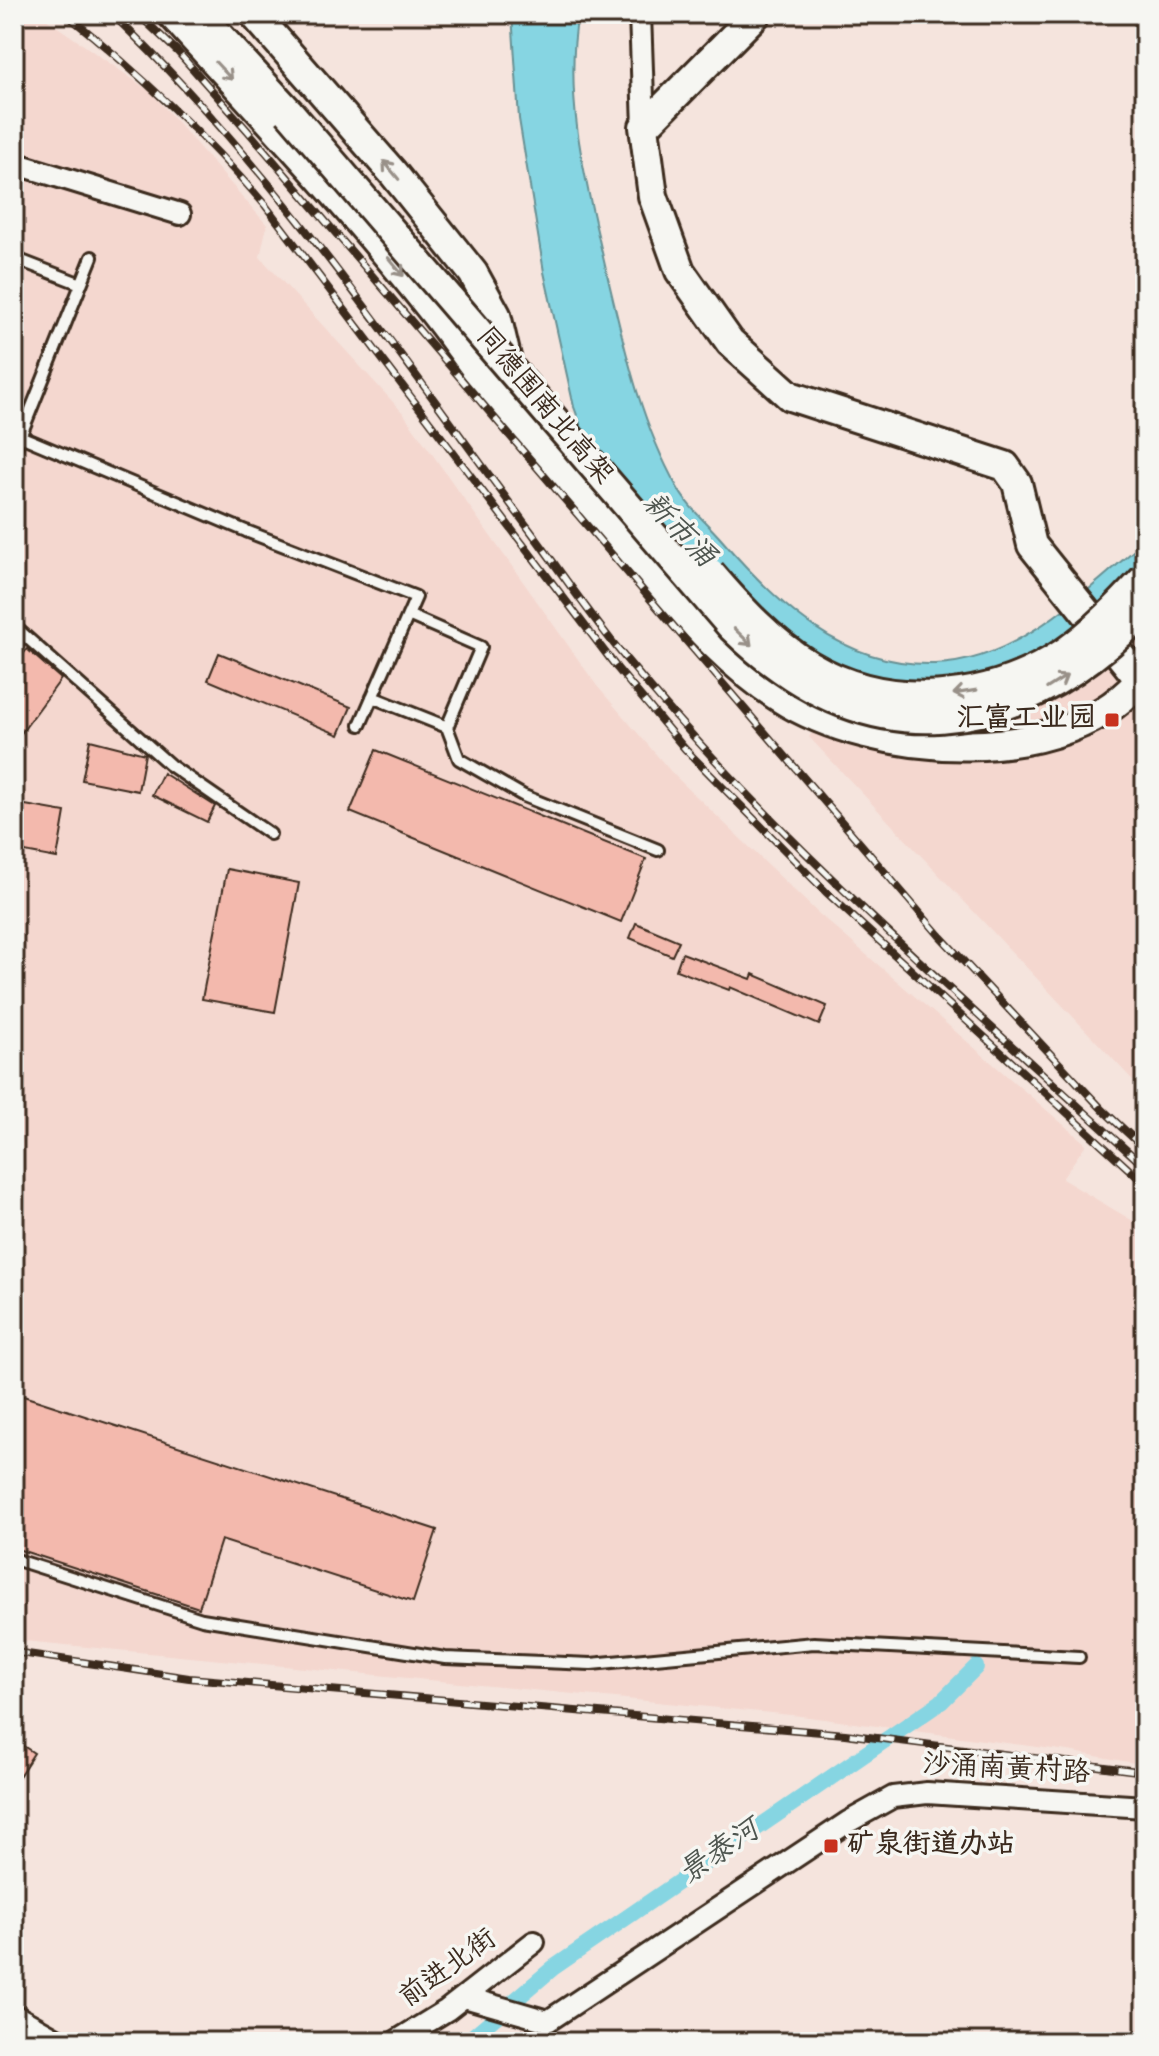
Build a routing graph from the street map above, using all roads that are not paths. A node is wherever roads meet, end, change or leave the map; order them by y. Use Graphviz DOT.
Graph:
graph roads {
  1 [pos="172,14"];
  2 [pos="199,14"];
  3 [pos="225,14"];
  4 [pos="254,14"];
  5 [pos="640,14"];
  6 [pos="756,14"];
  7 [pos="295,105"];
  8 [pos="644,127"];
  9 [pos="14,163"];
  10 [pos="180,214"];
  11 [pos="92,257"];
  12 [pos="14,258"];
  13 [pos="81,284"];
  14 [pos="483,288"];
  15 [pos="429,306"];
  16 [pos="20,436"];
  17 [pos="14,452"];
  18 [pos="566,476"];
  19 [pos="1145,578"];
  20 [pos="1145,610"];
  21 [pos="408,615"];
  22 [pos="14,626"];
  23 [pos="1141,679"];
  24 [pos="372,697"];
  25 [pos="360,725"];
  26 [pos="447,727"];
  27 [pos="270,834"];
  28 [pos="658,850"];
  29 [pos="14,1559"];
  30 [pos="1079,1657"];
  31 [pos="1145,1807"];
  32 [pos="534,1942"];
  33 [pos="464,1997"];
  34 [pos="14,2015"];
  35 [pos="62,2042"];
  36 [pos="395,2042"];
  1 -- 15 [label="street, one-way"];
  2 -- 7 [label="street, 同德围南北高架"];
  3 -- 7 [label="street, 同德围南北高架"];
  14 -- 4 [label="street, one-way"];
  5 -- 8 [label="street"];
  6 -- 8 [label="street"];
  19 -- 7 [label="street, 同德围南北高架, one-way, bridge"];
  7 -- 20 [label="street, 同德围南北高架, one-way, bridge"];
  8 -- 23 [label="street, bridge"];
  9 -- 10 [label="street"];
  11 -- 13 [label="lane"];
  12 -- 13 [label="lane"];
  13 -- 16 [label="lane"];
  14 -- 15 [label="street"];
  14 -- 18 [label="street"];
  15 -- 18 [label="street"];
  16 -- 17 [label="lane"];
  16 -- 21 [label="lane"];
  18 -- 23 [label="street"];
  21 -- 24 [label="lane"];
  21 -- 26 [label="lane"];
  22 -- 27 [label="lane"];
  24 -- 25 [label="lane"];
  24 -- 26 [label="lane"];
  26 -- 28 [label="lane"];
  29 -- 30 [label="lane"];
  31 -- 33 [label="street, 沙涌南黄村路"];
  32 -- 33 [label="street, 前进北街"];
  33 -- 36 [label="street, 前进北街"];
  34 -- 35 [label="street"];
}
